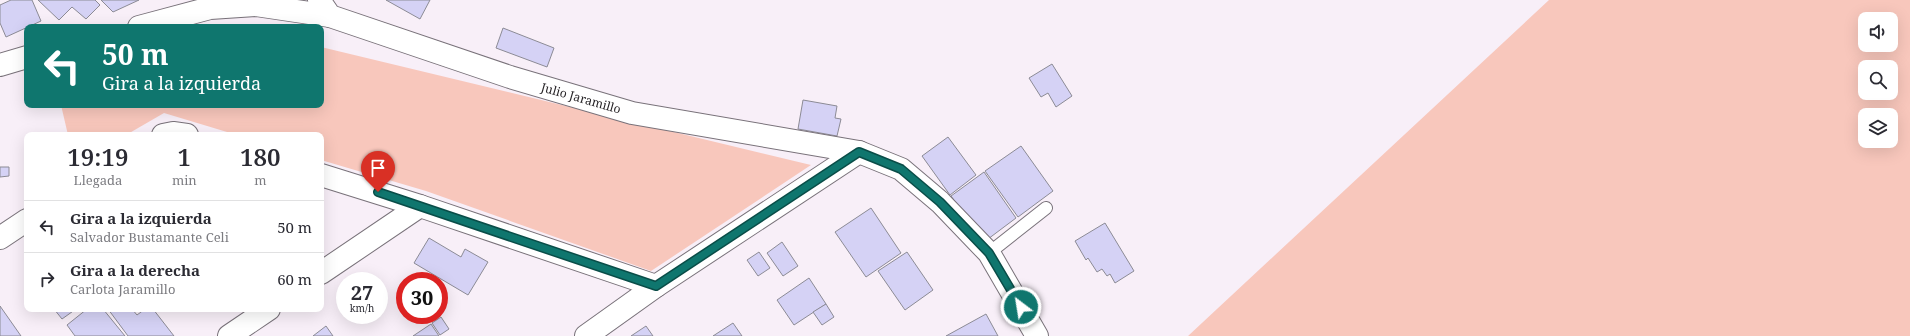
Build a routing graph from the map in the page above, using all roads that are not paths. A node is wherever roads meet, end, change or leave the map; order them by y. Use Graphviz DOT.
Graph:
graph roads {
  1 [pos="325,8"];
  2 [pos="150,24"];
  3 [pos="24,58"];
  4 [pos="0,65"];
  5 [pos="859,152"];
  6 [pos="324,176"];
  7 [pos="420,206"];
  8 [pos="1046,208"];
  9 [pos="24,222"];
  10 [pos="0,238"];
  11 [pos="989,253"];
  12 [pos="324,271"];
  13 [pos="656,286"];
  14 [pos="264,312"];
  15 [pos="229,336"];
  16 [pos="586,336"];
  17 [pos="1037,336"];
  1 -- 2 [label="street, Julio Jaramillo"];
  1 -- 5 [label="street, Julio Jaramillo"];
  3 -- 4 [label="street"];
  5 -- 11 [label="street, Julio Jaramillo"];
  5 -- 13 [label="street"];
  6 -- 7 [label="street"];
  7 -- 12 [label="street"];
  7 -- 13 [label="street"];
  8 -- 11 [label="lane"];
  9 -- 10 [label="street"];
  11 -- 17 [label="street, Julio Jaramillo"];
  13 -- 16 [label="street"];
  14 -- 15 [label="street"];
}
